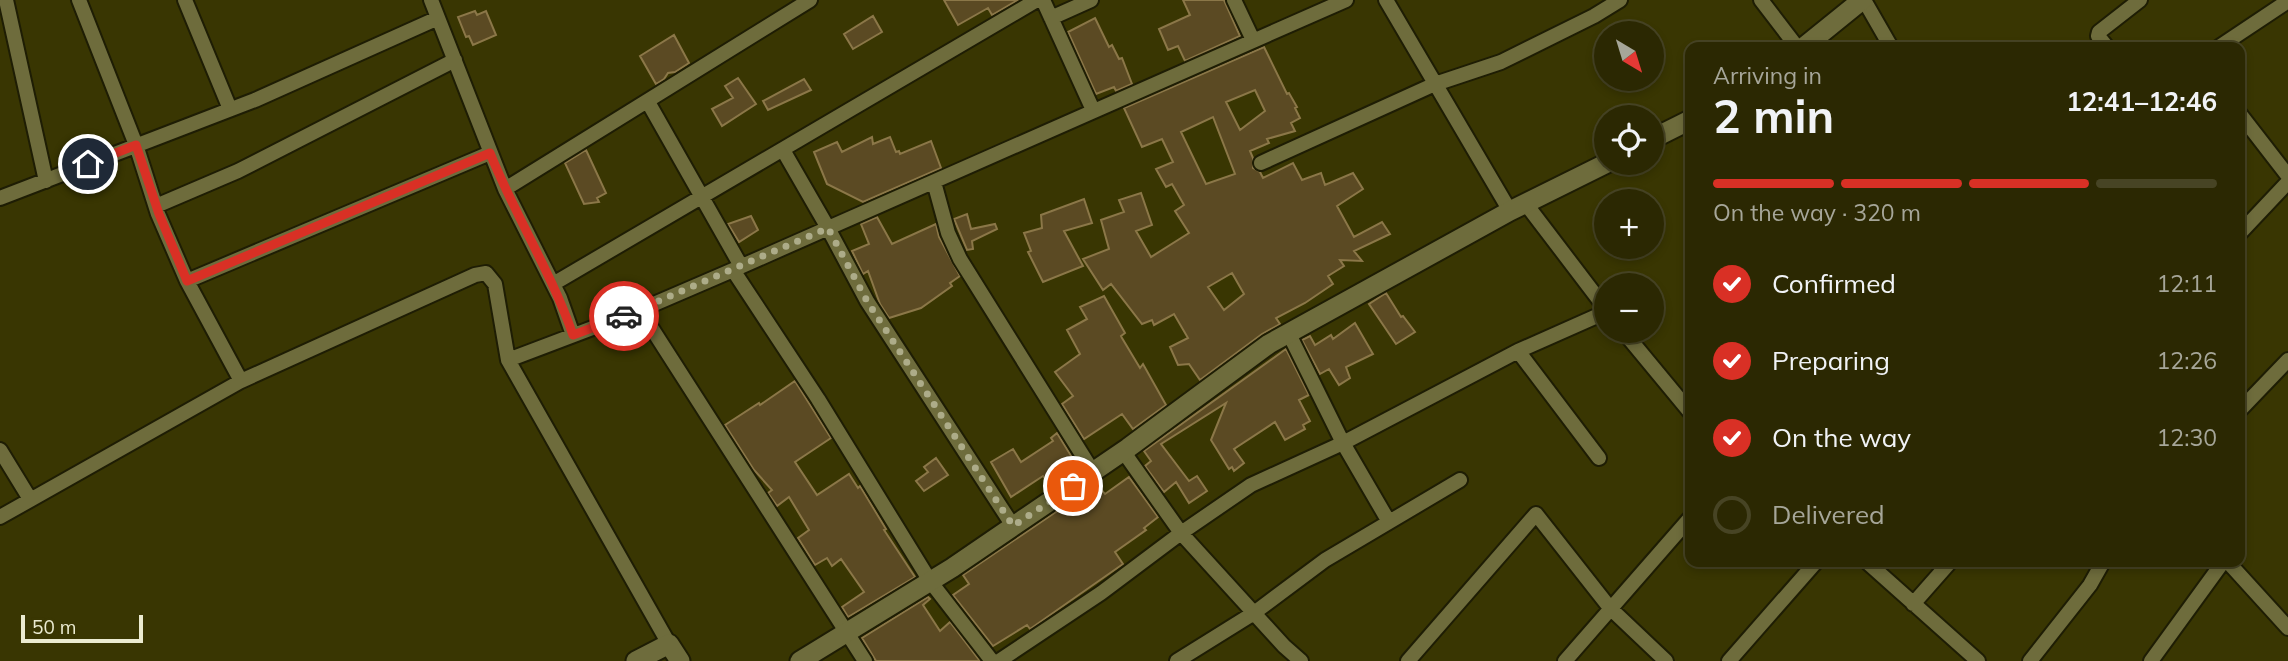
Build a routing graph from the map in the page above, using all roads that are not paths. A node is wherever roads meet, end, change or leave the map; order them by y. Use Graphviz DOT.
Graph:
graph roads {
  1 [pos="6,0"];
  2 [pos="79,0"];
  3 [pos="185,0"];
  4 [pos="431,0"];
  5 [pos="810,0"];
  6 [pos="1037,0"];
  7 [pos="1042,0"];
  8 [pos="1091,0"];
  9 [pos="1234,0"];
  10 [pos="1346,0"];
  11 [pos="1386,0"];
  12 [pos="1620,0"];
  13 [pos="1761,0"];
  14 [pos="1863,0"];
  15 [pos="2140,0"];
  16 [pos="2288,1"];
  17 [pos="438,18"];
  18 [pos="1051,18"];
  19 [pos="1253,40"];
  20 [pos="1793,42"];
  21 [pos="1810,42"];
  22 [pos="1888,42"];
  23 [pos="2103,42"];
  24 [pos="2226,42"];
  25 [pos="455,61"];
  26 [pos="1436,84"];
  27 [pos="648,102"];
  28 [pos="230,109"];
  29 [pos="1093,110"];
  30 [pos="2245,120"];
  31 [pos="1685,122"];
  32 [pos="1664,133"];
  33 [pos="136,145"];
  34 [pos="783,149"];
  35 [pos="490,153"];
  36 [pos="1261,163"];
  37 [pos="1594,169"];
  38 [pos="2288,176"];
  39 [pos="46,181"];
  40 [pos="934,182"];
  41 [pos="2288,182"];
  42 [pos="505,189"];
  43 [pos="0,198"];
  44 [pos="703,198"];
  45 [pos="156,206"];
  46 [pos="1518,207"];
  47 [pos="828,228"];
  48 [pos="2245,228"];
  49 [pos="737,268"];
  50 [pos="187,281"];
  51 [pos="553,284"];
  52 [pos="1594,297"];
  53 [pos="640,310"];
  54 [pos="1594,316"];
  55 [pos="1289,334"];
  56 [pos="573,335"];
  57 [pos="1633,343"];
  58 [pos="1518,351"];
  59 [pos="508,360"];
  60 [pos="2288,360"];
  61 [pos="241,381"];
  62 [pos="2245,405"];
  63 [pos="1685,406"];
  64 [pos="1343,443"];
  65 [pos="0,450"];
  66 [pos="1123,451"];
  67 [pos="1599,458"];
  68 [pos="1093,472"];
  69 [pos="1460,480"];
  70 [pos="30,499"];
  71 [pos="0,517"];
  72 [pos="1388,522"];
  73 [pos="1685,524"];
  74 [pos="1013,526"];
  75 [pos="1181,533"];
  76 [pos="1811,567"];
  77 [pos="1872,567"];
  78 [pos="1946,567"];
  79 [pos="2100,567"];
  80 [pos="2221,567"];
  81 [pos="2230,567"];
  82 [pos="930,582"];
  83 [pos="1913,604"];
  84 [pos="1610,608"];
  85 [pos="1254,613"];
  86 [pos="2288,628"];
  87 [pos="847,632"];
  88 [pos="675,653"];
  89 [pos="636,661"];
  90 [pos="800,661"];
  91 [pos="865,661"];
  92 [pos="992,661"];
  93 [pos="999,661"];
  94 [pos="1177,661"];
  95 [pos="1301,661"];
  96 [pos="1408,661"];
  97 [pos="1565,661"];
  98 [pos="1666,661"];
  99 [pos="1729,661"];
  100 [pos="1978,661"];
  101 [pos="2030,661"];
  102 [pos="2151,661"];
  1 -- 39 [label="street"];
  2 -- 33 [label="street"];
  3 -- 28 [label="street"];
  4 -- 17 [label="street"];
  5 -- 27 [label="street"];
  6 -- 34 [label="street"];
  7 -- 18 [label="street"];
  8 -- 18 [label="street"];
  9 -- 19 [label="street"];
  10 -- 19 [label="street"];
  11 -- 26 [label="street"];
  12 -- 26 [label="street"];
  13 -- 20 [label="street"];
  14 -- 21 [label="street"];
  14 -- 22 [label="street"];
  15 -- 23 [label="street"];
  16 -- 24 [label="street"];
  17 -- 25 [label="street"];
  17 -- 28 [label="street"];
  18 -- 29 [label="street"];
  19 -- 29 [label="street"];
  25 -- 35 [label="street"];
  25 -- 45 [label="street"];
  26 -- 36 [label="street"];
  26 -- 46 [label="street"];
  27 -- 42 [label="street"];
  27 -- 44 [label="street"];
  28 -- 33 [label="street"];
  29 -- 40 [label="street"];
  30 -- 38 [label="street"];
  31 -- 32 [label="street"];
  33 -- 39 [label="street"];
  33 -- 45 [label="street"];
  34 -- 44 [label="street"];
  34 -- 47 [label="street"];
  35 -- 42 [label="street"];
  35 -- 50 [label="street"];
  37 -- 46 [label="street"];
  39 -- 43 [label="street"];
  40 -- 47 [label="street"];
  40 -- 68 [label="street"];
  41 -- 48 [label="street"];
  42 -- 51 [label="street"];
  44 -- 49 [label="street"];
  44 -- 51 [label="street"];
  45 -- 50 [label="street"];
  46 -- 52 [label="street"];
  46 -- 55 [label="street"];
  47 -- 49 [label="street"];
  47 -- 74 [label="street"];
  49 -- 53 [label="street"];
  49 -- 82 [label="street"];
  50 -- 61 [label="street"];
  51 -- 56 [label="street"];
  53 -- 56 [label="street"];
  53 -- 87 [label="street"];
  54 -- 58 [label="street"];
  55 -- 64 [label="street"];
  55 -- 66 [label="street"];
  56 -- 59 [label="street"];
  57 -- 63 [label="street"];
  58 -- 64 [label="street"];
  58 -- 67 [label="street"];
  59 -- 61 [label="street"];
  59 -- 88 [label="street"];
  60 -- 62 [label="street"];
  61 -- 70 [label="street"];
  64 -- 72 [label="street"];
  64 -- 75 [label="street"];
  65 -- 70 [label="street"];
  66 -- 68 [label="street"];
  66 -- 75 [label="street"];
  68 -- 74 [label="street"];
  69 -- 72 [label="street"];
  70 -- 71 [label="street"];
  72 -- 85 [label="street"];
  73 -- 84 [label="street"];
  74 -- 82 [label="street"];
  75 -- 85 [label="street"];
  75 -- 93 [label="street"];
  76 -- 99 [label="street"];
  77 -- 83 [label="street"];
  78 -- 83 [label="street"];
  79 -- 101 [label="street"];
  80 -- 102 [label="street"];
  81 -- 86 [label="street"];
  82 -- 87 [label="street"];
  82 -- 92 [label="street"];
  83 -- 100 [label="street"];
  84 -- 96 [label="street"];
  84 -- 97 [label="street"];
  84 -- 98 [label="street"];
  85 -- 94 [label="street"];
  85 -- 95 [label="street"];
  87 -- 90 [label="street"];
  87 -- 91 [label="street"];
  88 -- 89 [label="street"];
}
